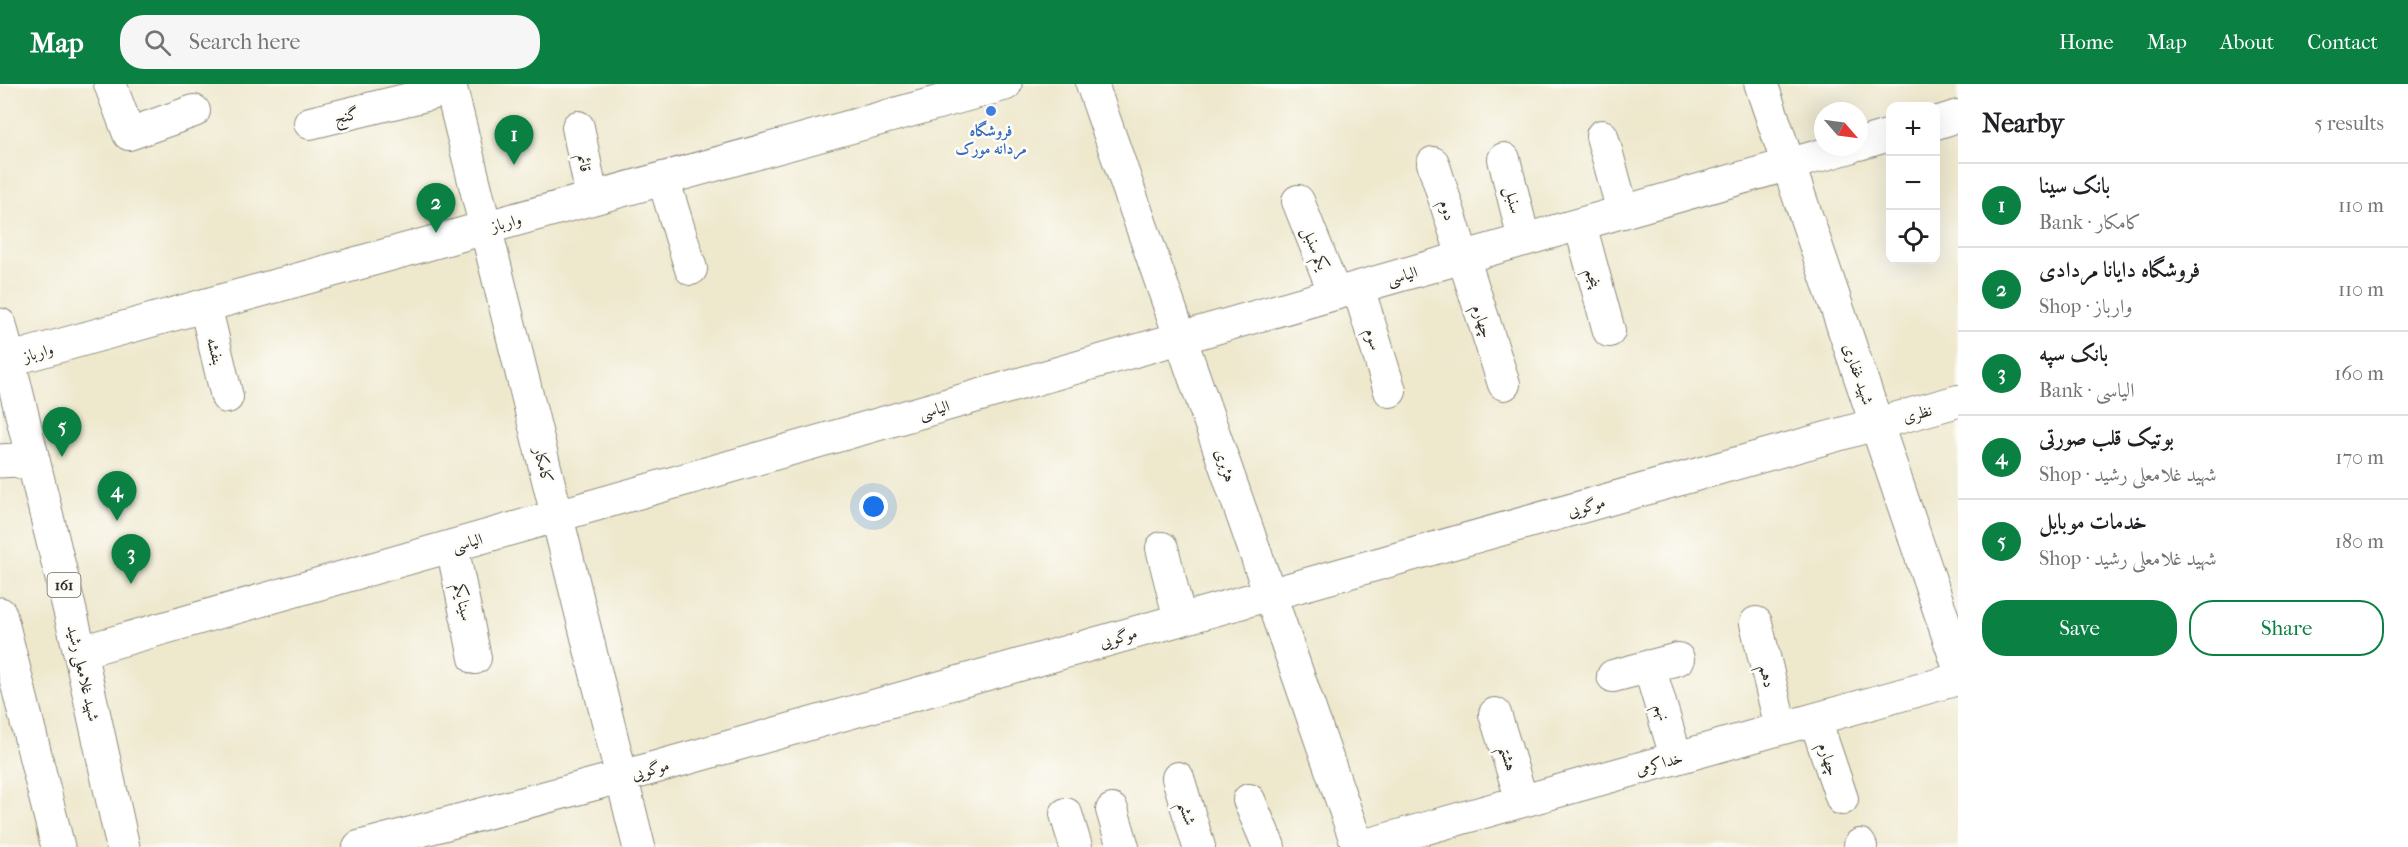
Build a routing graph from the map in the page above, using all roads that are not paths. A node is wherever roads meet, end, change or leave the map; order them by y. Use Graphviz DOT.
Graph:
graph roads {
  1 [pos="110,84"];
  2 [pos="1005,84"];
  3 [pos="1092,84"];
  4 [pos="1761,84"];
  5 [pos="450,86"];
  6 [pos="194,111"];
  7 [pos="1958,116"];
  8 [pos="1940,121"];
  9 [pos="310,123"];
  10 [pos="578,127"];
  11 [pos="1602,136"];
  12 [pos="1886,136"];
  13 [pos="1868,141"];
  14 [pos="1817,156"];
  15 [pos="1504,159"];
  16 [pos="1433,163"];
  17 [pos="1788,164"];
  18 [pos="663,178"];
  19 [pos="591,198"];
  20 [pos="1298,201"];
  21 [pos="1623,212"];
  22 [pos="1580,224"];
  23 [pos="486,228"];
  24 [pos="1524,240"];
  25 [pos="1462,258"];
  26 [pos="691,269"];
  27 [pos="1347,291"];
  28 [pos="205,305"];
  29 [pos="0,325"];
  30 [pos="1609,331"];
  31 [pos="1182,338"];
  32 [pos="4,356"];
  33 [pos="1503,384"];
  34 [pos="1390,391"];
  35 [pos="227,396"];
  36 [pos="1958,401"];
  37 [pos="1876,424"];
  38 [pos="0,461"];
  39 [pos="34,466"];
  40 [pos="557,516"];
  41 [pos="452,546"];
  42 [pos="1162,548"];
  43 [pos="1270,595"];
  44 [pos="0,614"];
  45 [pos="1180,620"];
  46 [pos="1756,623"];
  47 [pos="80,652"];
  48 [pos="475,658"];
  49 [pos="1958,664"];
  50 [pos="1613,676"];
  51 [pos="1958,679"];
  52 [pos="1495,714"];
  53 [pos="1815,719"];
  54 [pos="1781,728"];
  55 [pos="1677,758"];
  56 [pos="621,777"];
  57 [pos="1178,778"];
  58 [pos="1842,799"];
  59 [pos="1249,800"];
  60 [pos="1522,801"];
  61 [pos="1112,810"];
  62 [pos="1066,814"];
  63 [pos="447,836"];
  64 [pos="58,847"];
  65 [pos="123,847"];
  66 [pos="359,847"];
  67 [pos="639,847"];
  68 [pos="1076,847"];
  69 [pos="1123,847"];
  70 [pos="1199,847"];
  71 [pos="1269,847"];
  72 [pos="1359,847"];
  1 -- 6 [label="street"];
  2 -- 18 [label="main road, وارباز"];
  3 -- 31 [label="street, هژبری"];
  4 -- 17 [label="main road, شهید غفاری"];
  5 -- 9 [label="street, گنج"];
  5 -- 23 [label="street, کامکار"];
  7 -- 8 [label="street"];
  10 -- 19 [label="street, قائم"];
  11 -- 21 [label="street"];
  12 -- 13 [label="street"];
  14 -- 17 [label="street, الیاسی"];
  15 -- 24 [label="street, سنبل"];
  16 -- 25 [label="street, دوم"];
  17 -- 21 [label="street, الیاسی"];
  17 -- 37 [label="main road, شهید غفاری"];
  18 -- 19 [label="main road, وارباز"];
  18 -- 26 [label="street"];
  19 -- 23 [label="main road, وارباز"];
  20 -- 27 [label="street, یکم سنبل"];
  21 -- 22 [label="street, الیاسی"];
  22 -- 24 [label="street, الیاسی"];
  22 -- 30 [label="street, پنجم"];
  23 -- 28 [label="main road, وارباز"];
  23 -- 40 [label="street, کامکار"];
  24 -- 25 [label="street, الیاسی"];
  25 -- 27 [label="street, الیاسی"];
  25 -- 33 [label="street, چهارم"];
  27 -- 31 [label="street, الیاسی"];
  27 -- 34 [label="street, سوم"];
  28 -- 32 [label="main road, وارباز"];
  28 -- 35 [label="street, بنفشه"];
  29 -- 32 [label="main road, شهید غلامعلی رشید / 161"];
  31 -- 40 [label="street, الیاسی"];
  31 -- 43 [label="street, هژبری"];
  32 -- 39 [label="main road, شهید غلامعلی رشید / 161"];
  36 -- 37 [label="street, نظری"];
  37 -- 43 [label="street, موگویی"];
  37 -- 49 [label="main road, شهید غفاری"];
  38 -- 39 [label="main road"];
  39 -- 47 [label="main road, شهید غلامعلی رشید / 161"];
  40 -- 41 [label="street, الیاسی"];
  40 -- 56 [label="street, کامکار"];
  41 -- 47 [label="street, الیاسی"];
  41 -- 48 [label="street, سینا یکم"];
  42 -- 45 [label="street"];
  43 -- 45 [label="street, موگویی"];
  43 -- 72 [label="street, هژبری"];
  44 -- 64 [label="main road"];
  45 -- 56 [label="street, موگویی"];
  46 -- 54 [label="street, دهم"];
  47 -- 65 [label="main road, شهید غلامعلی رشید / 161"];
  50 -- 55 [label="street, نهم"];
  51 -- 53 [label="street, خداکرمی"];
  52 -- 60 [label="street, هشتم"];
  53 -- 54 [label="street, خداکرمی"];
  53 -- 58 [label="street, چهارم"];
  54 -- 55 [label="street, خداکرمی"];
  55 -- 60 [label="street, خداکرمی"];
  56 -- 63 [label="street, موگویی"];
  56 -- 67 [label="street, کامکار"];
  57 -- 70 [label="street, ششم"];
  59 -- 71 [label="street"];
  60 -- 72 [label="street, خداکرمی"];
  61 -- 69 [label="street"];
  62 -- 68 [label="street"];
  63 -- 66 [label="street, موگویی"];
}
